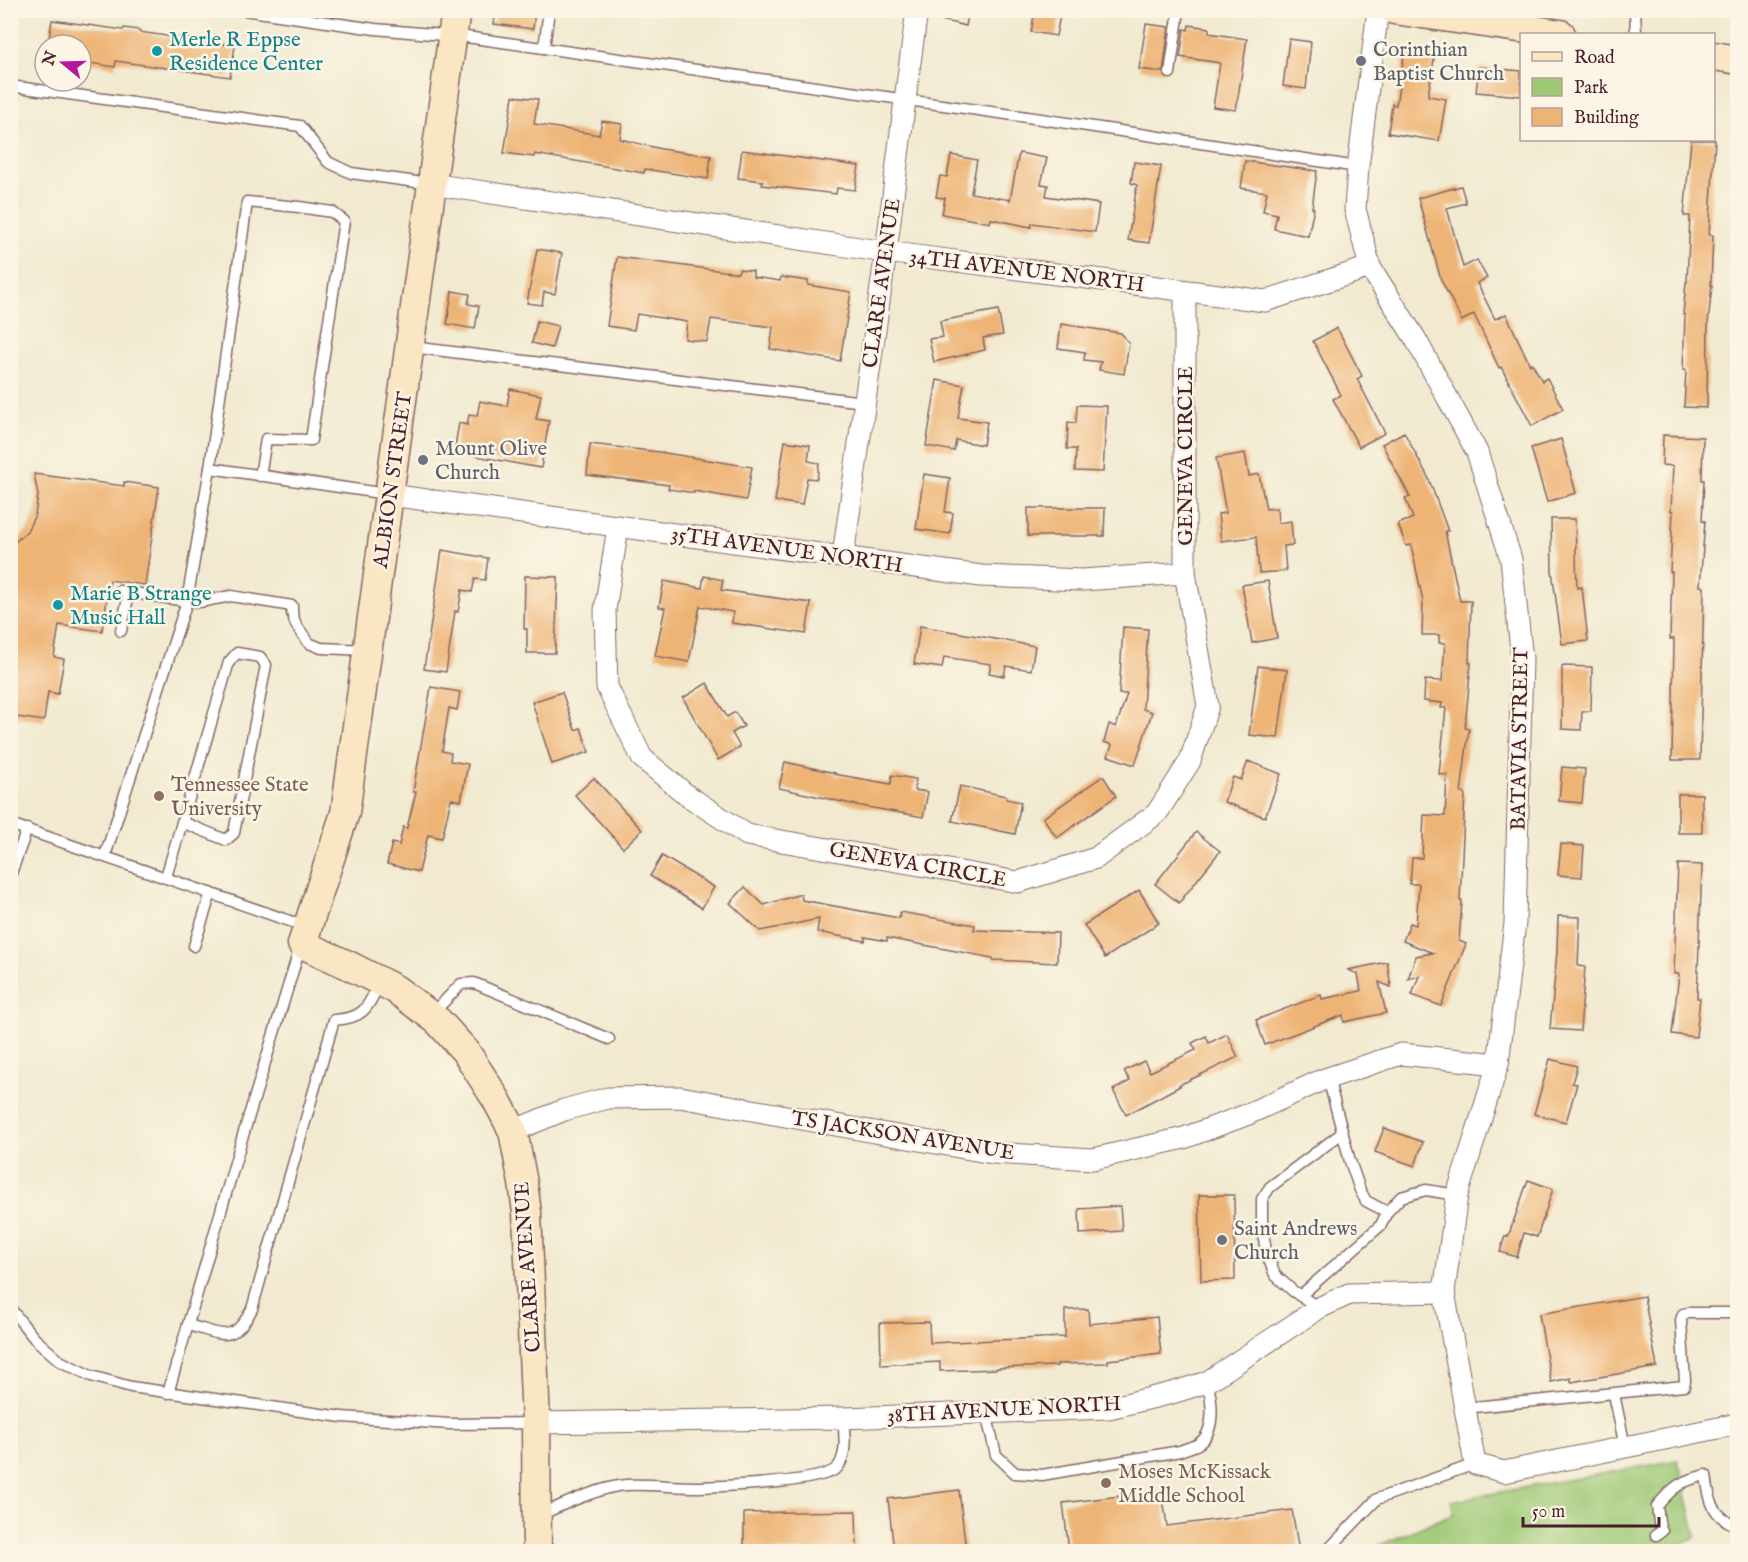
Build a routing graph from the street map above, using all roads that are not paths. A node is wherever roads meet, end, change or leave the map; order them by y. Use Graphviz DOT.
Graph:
graph roads {
  1 [pos="244,10"];
  2 [pos="549,10"];
  3 [pos="918,10"];
  4 [pos="1179,10"];
  5 [pos="1378,10"];
  6 [pos="1394,10"];
  7 [pos="1635,10"];
  8 [pos="454,24"];
  9 [pos="1554,33"];
  10 [pos="1636,33"];
  11 [pos="544,48"];
  12 [pos="1715,56"];
  13 [pos="1737,60"];
  14 [pos="1170,73"];
  15 [pos="10,86"];
  16 [pos="904,100"];
  17 [pos="1358,167"];
  18 [pos="431,184"];
  19 [pos="886,252"];
  20 [pos="1370,267"];
  21 [pos="1185,291"];
  22 [pos="410,346"];
  23 [pos="864,402"];
  24 [pos="210,468"];
  25 [pos="260,476"];
  26 [pos="390,495"];
  27 [pos="618,527"];
  28 [pos="843,556"];
  29 [pos="1185,573"];
  30 [pos="187,602"];
  31 [pos="121,631"];
  32 [pos="368,650"];
  33 [pos="182,822"];
  34 [pos="10,824"];
  35 [pos="27,830"];
  36 [pos="105,856"];
  37 [pos="10,876"];
  38 [pos="166,877"];
  39 [pos="211,893"];
  40 [pos="304,935"];
  41 [pos="194,946"];
  42 [pos="381,981"];
  43 [pos="431,1015"];
  44 [pos="609,1039"];
  45 [pos="1498,1064"];
  46 [pos="1328,1078"];
  47 [pos="513,1131"];
  48 [pos="1342,1133"];
  49 [pos="1457,1195"];
  50 [pos="1387,1212"];
  51 [pos="1444,1292"];
  52 [pos="1300,1296"];
  53 [pos="10,1308"];
  54 [pos="1319,1308"];
  55 [pos="1737,1313"];
  56 [pos="188,1325"];
  57 [pos="1207,1382"];
  58 [pos="168,1393"];
  59 [pos="1614,1394"];
  60 [pos="1464,1408"];
  61 [pos="986,1413"];
  62 [pos="843,1418"];
  63 [pos="536,1423"];
  64 [pos="1737,1424"];
  65 [pos="1625,1447"];
  66 [pos="1474,1464"];
  67 [pos="537,1516"];
  68 [pos="1737,1526"];
  69 [pos="1656,1535"];
  70 [pos="537,1551"];
  71 [pos="1326,1551"];
  1 -- 8 [label="lane"];
  2 -- 11 [label="lane"];
  3 -- 16 [label="street, CLARE AVENUE"];
  4 -- 14 [label="lane"];
  5 -- 17 [label="street, BATAVIA STREET"];
  6 -- 9 [label="street"];
  7 -- 10 [label="lane"];
  8 -- 11 [label="lane"];
  8 -- 18 [label="street, ALBION STREET"];
  11 -- 16 [label="lane"];
  12 -- 13 [label="street"];
  15 -- 18 [label="lane"];
  16 -- 17 [label="lane"];
  16 -- 19 [label="street, CLARE AVENUE"];
  17 -- 20 [label="street, BATAVIA STREET"];
  18 -- 19 [label="street, 34TH AVENUE NORTH"];
  18 -- 22 [label="street, ALBION STREET"];
  19 -- 21 [label="street, 34TH AVENUE NORTH"];
  19 -- 23 [label="street, CLARE AVENUE"];
  20 -- 21 [label="street, 34TH AVENUE NORTH"];
  20 -- 45 [label="street, BATAVIA STREET"];
  21 -- 29 [label="street, GENEVA CIRCLE"];
  22 -- 23 [label="lane"];
  22 -- 26 [label="street, ALBION STREET"];
  23 -- 28 [label="street, CLARE AVENUE"];
  24 -- 25 [label="lane"];
  24 -- 25 [label="lane"];
  24 -- 30 [label="lane"];
  25 -- 26 [label="lane"];
  26 -- 27 [label="street, 35TH AVENUE NORTH"];
  26 -- 32 [label="street, ALBION STREET"];
  27 -- 28 [label="street, 35TH AVENUE NORTH"];
  27 -- 29 [label="street, GENEVA CIRCLE"];
  28 -- 29 [label="street, 35TH AVENUE NORTH"];
  30 -- 31 [label="lane"];
  30 -- 32 [label="lane"];
  30 -- 36 [label="lane"];
  32 -- 40 [label="street, ALBION STREET"];
  33 -- 33 [label="lane"];
  33 -- 38 [label="lane"];
  34 -- 35 [label="lane"];
  35 -- 36 [label="lane"];
  35 -- 37 [label="lane"];
  36 -- 38 [label="lane"];
  38 -- 39 [label="lane"];
  39 -- 40 [label="lane"];
  39 -- 41 [label="lane"];
  40 -- 42 [label="street, CLARE AVENUE"];
  40 -- 56 [label="lane"];
  42 -- 43 [label="street, CLARE AVENUE"];
  42 -- 56 [label="lane"];
  43 -- 44 [label="lane"];
  43 -- 47 [label="street, CLARE AVENUE"];
  45 -- 46 [label="street, TS JACKSON AVENUE"];
  45 -- 49 [label="street, BATAVIA STREET"];
  46 -- 47 [label="street, TS JACKSON AVENUE"];
  46 -- 48 [label="lane"];
  47 -- 63 [label="street, CLARE AVENUE"];
  48 -- 50 [label="lane"];
  48 -- 52 [label="lane"];
  49 -- 50 [label="lane"];
  49 -- 51 [label="street, BATAVIA STREET"];
  50 -- 52 [label="lane"];
  51 -- 54 [label="street, 38TH AVENUE NORTH"];
  51 -- 60 [label="street, BATAVIA STREET"];
  52 -- 54 [label="lane"];
  53 -- 58 [label="lane"];
  54 -- 57 [label="street, 38TH AVENUE NORTH"];
  55 -- 59 [label="lane"];
  56 -- 58 [label="lane"];
  57 -- 61 [label="street, 38TH AVENUE NORTH"];
  57 -- 61 [label="lane"];
  58 -- 63 [label="lane"];
  59 -- 60 [label="lane"];
  59 -- 65 [label="lane"];
  60 -- 66 [label="street, BATAVIA STREET"];
  61 -- 62 [label="street, 38TH AVENUE NORTH"];
  62 -- 63 [label="street, 38TH AVENUE NORTH"];
  62 -- 67 [label="lane"];
  63 -- 67 [label="street, CLARE AVENUE"];
  64 -- 65 [label="street"];
  65 -- 66 [label="street"];
  66 -- 71 [label="lane"];
  67 -- 70 [label="street, CLARE AVENUE"];
  68 -- 69 [label="lane"];
}
